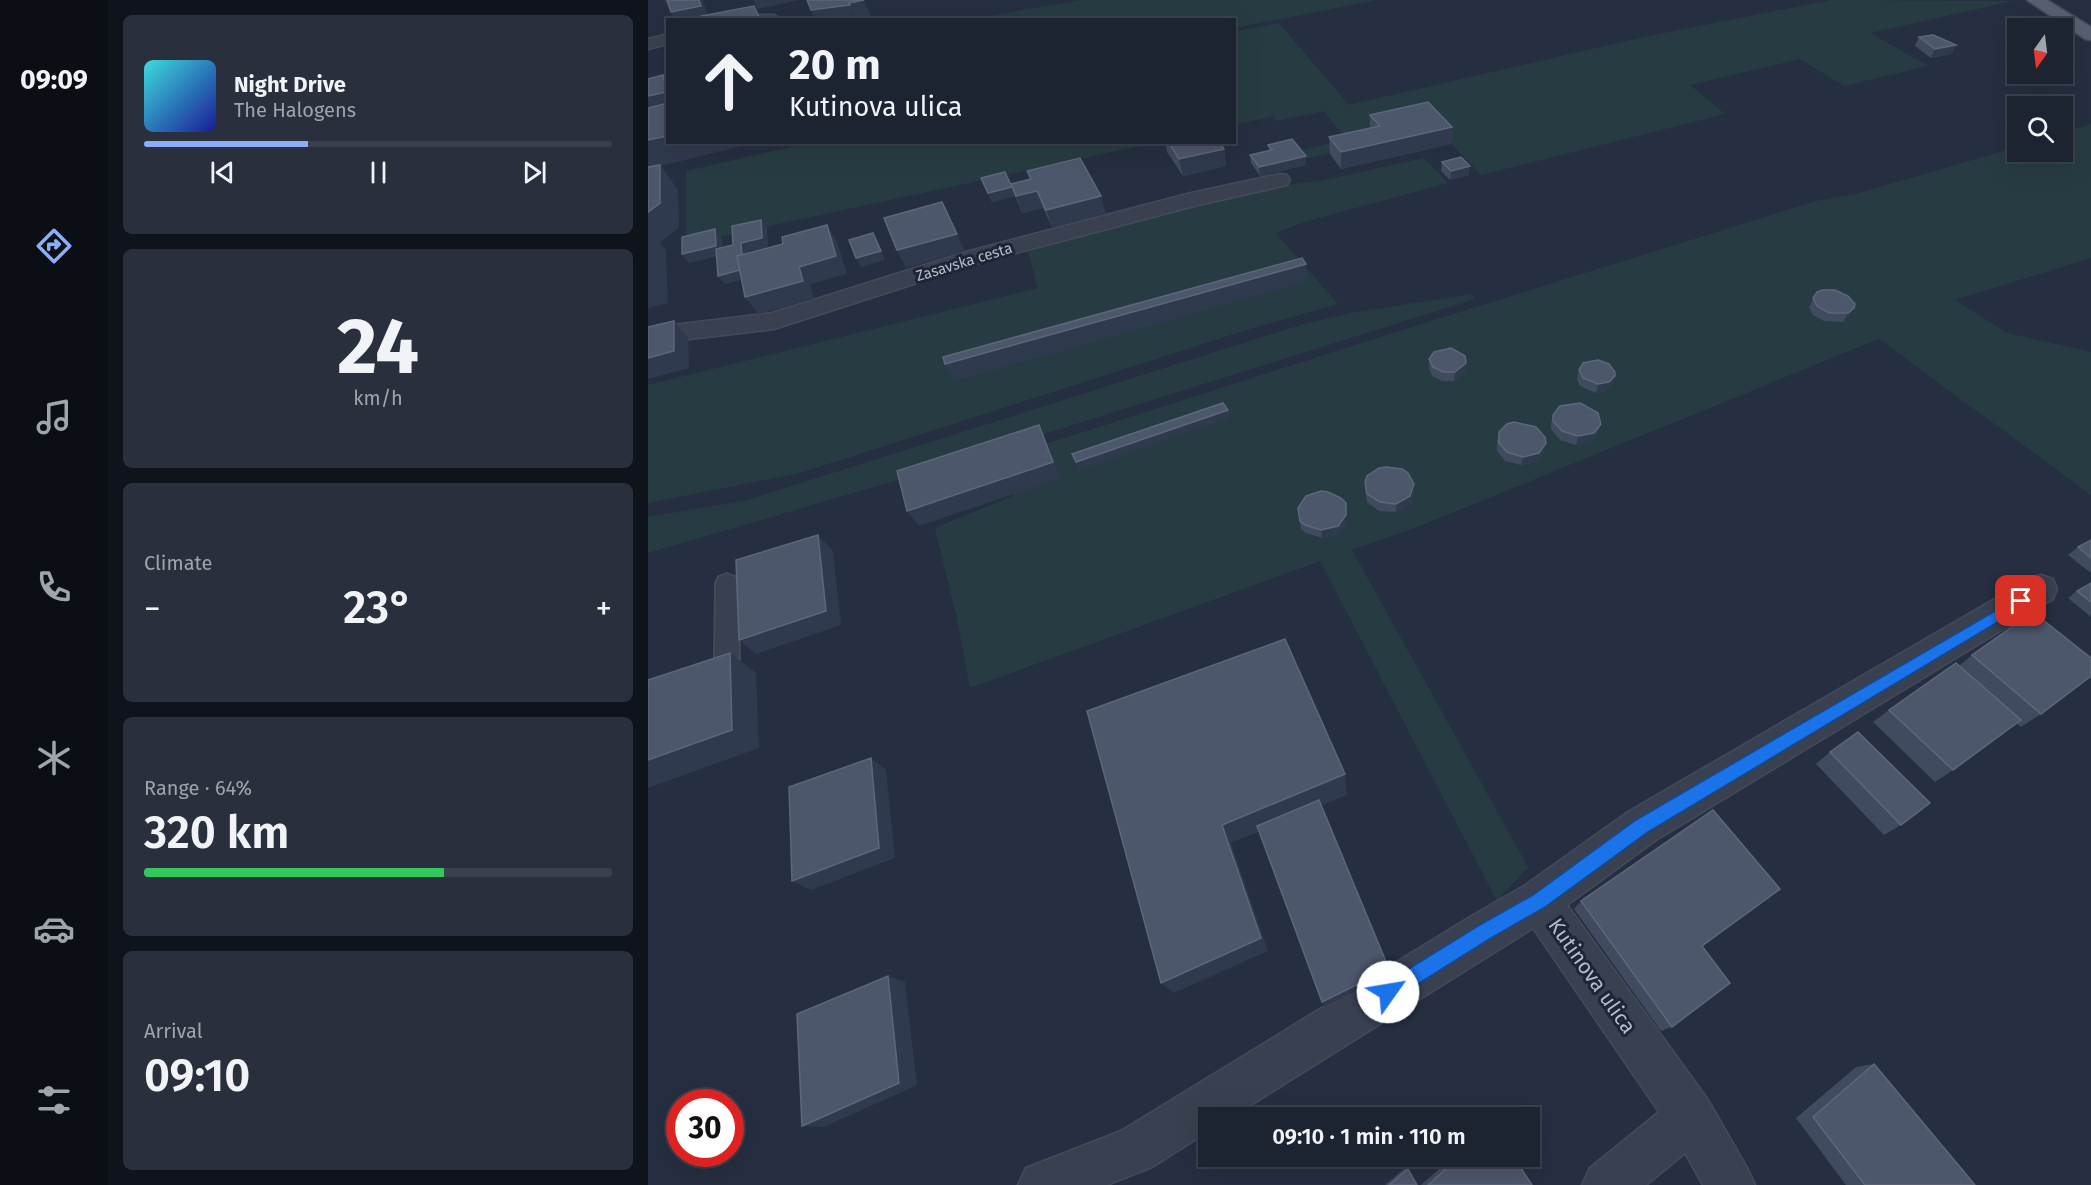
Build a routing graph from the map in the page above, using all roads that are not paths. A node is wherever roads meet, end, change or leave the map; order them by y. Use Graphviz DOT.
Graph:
graph roads {
  1 [pos="2035,0"];
  2 [pos="2091,35"];
  3 [pos="666,40"];
  4 [pos="648,44"];
  5 [pos="1279,180"];
  6 [pos="648,336"];
  7 [pos="727,583"];
  8 [pos="2041,590"];
  9 [pos="693,680"];
  10 [pos="1539,901"];
  11 [pos="1691,1117"];
  12 [pos="1043,1185"];
  13 [pos="1607,1185"];
  14 [pos="1730,1185"];
  1 -- 2 [label="main road"];
  3 -- 4 [label="street"];
  5 -- 6 [label="street, Zasavska cesta"];
  7 -- 9 [label="lane"];
  8 -- 10 [label="street, Kutinova ulica"];
  10 -- 11 [label="street, Kutinova ulica"];
  10 -- 12 [label="street"];
  11 -- 13 [label="street"];
  11 -- 14 [label="street, Kutinova ulica"];
}
